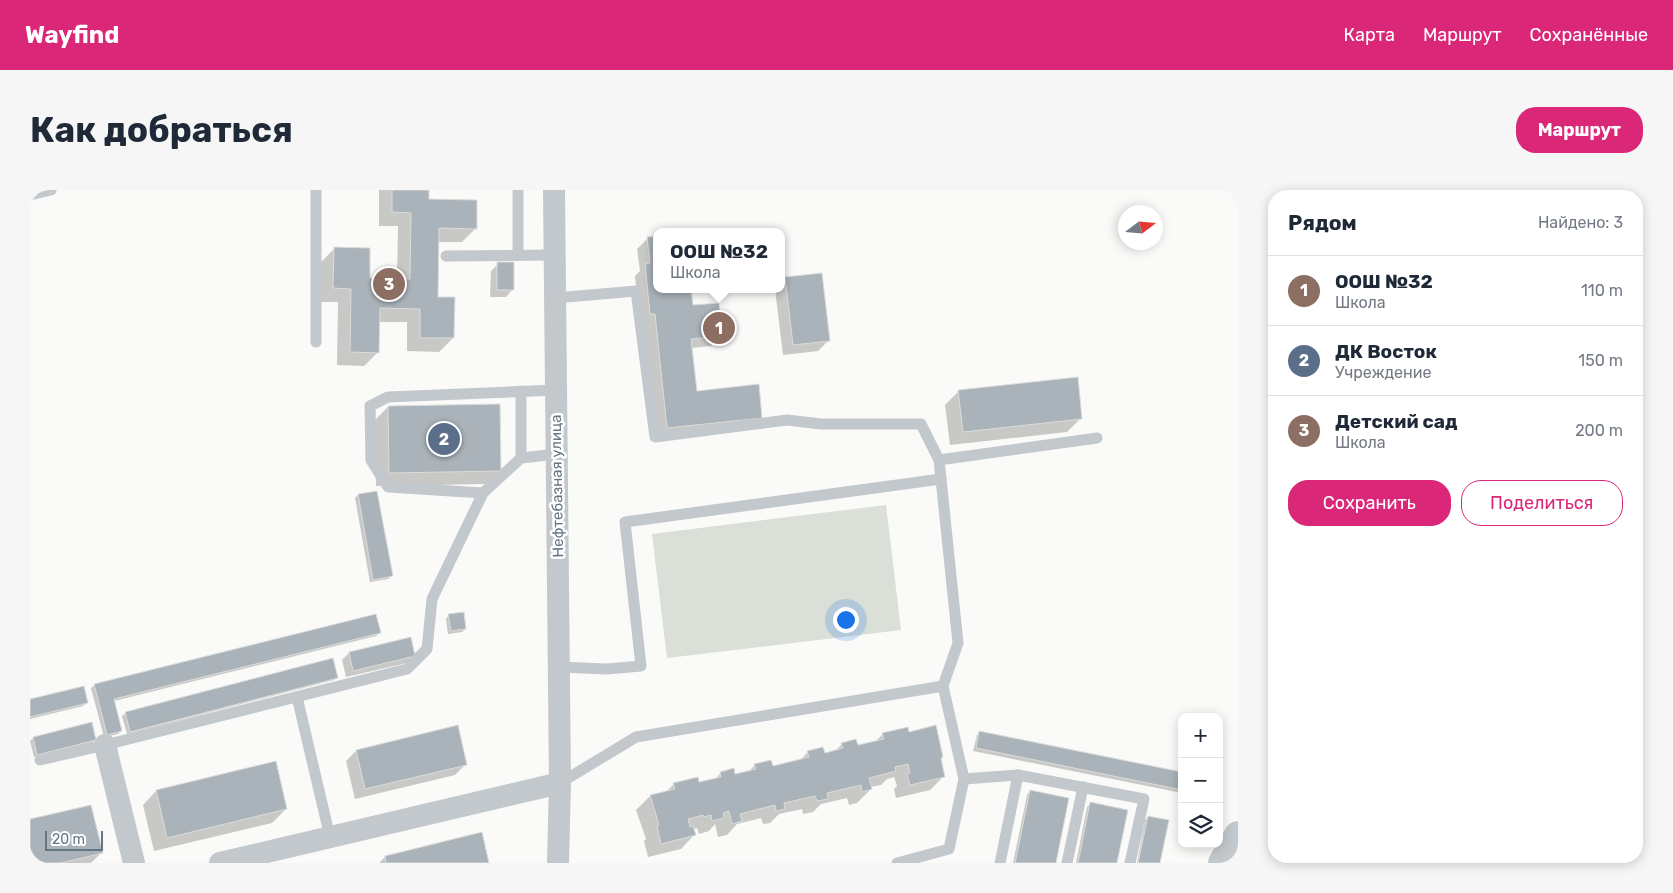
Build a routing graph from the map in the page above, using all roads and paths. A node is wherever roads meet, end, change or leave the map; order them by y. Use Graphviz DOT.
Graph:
graph roads {
  1 [pos="50,190"];
  2 [pos="316,190"];
  3 [pos="518,190"];
  4 [pos="554,190"];
  5 [pos="30,195"];
  6 [pos="518,255"];
  7 [pos="554,255"];
  8 [pos="446,256"];
  9 [pos="555,298"];
  10 [pos="316,342"];
  11 [pos="556,390"];
  12 [pos="521,391"];
  13 [pos="1097,438"];
  14 [pos="557,454"];
  15 [pos="522,458"];
  16 [pos="939,460"];
  17 [pos="942,479"];
  18 [pos="483,493"];
  19 [pos="559,667"];
  20 [pos="943,686"];
  21 [pos="297,697"];
  22 [pos="105,745"];
  23 [pos="40,760"];
  24 [pos="1018,775"];
  25 [pos="964,779"];
  26 [pos="560,783"];
  27 [pos="1083,787"];
  28 [pos="1238,834"];
  29 [pos="330,837"];
  30 [pos="134,863"];
  31 [pos="220,863"];
  32 [pos="558,863"];
  33 [pos="897,863"];
  34 [pos="1000,863"];
  35 [pos="1067,863"];
  36 [pos="1130,863"];
  37 [pos="1222,863"];
  1 -- 5 [label="lane"];
  2 -- 10 [label="lane"];
  3 -- 6 [label="lane"];
  4 -- 7 [label="street, Нефтебазная улица"];
  6 -- 7 [label="lane"];
  6 -- 8 [label="lane"];
  7 -- 9 [label="street, Нефтебазная улица"];
  9 -- 11 [label="street, Нефтебазная улица"];
  9 -- 16 [label="lane"];
  11 -- 12 [label="lane"];
  11 -- 14 [label="street, Нефтебазная улица"];
  12 -- 15 [label="lane"];
  12 -- 18 [label="lane"];
  13 -- 16 [label="lane"];
  14 -- 15 [label="lane"];
  14 -- 19 [label="street, Нефтебазная улица"];
  15 -- 18 [label="lane"];
  16 -- 17 [label="lane"];
  17 -- 19 [label="lane"];
  17 -- 20 [label="lane"];
  18 -- 21 [label="lane"];
  19 -- 26 [label="street, Нефтебазная улица"];
  20 -- 25 [label="lane"];
  20 -- 26 [label="lane"];
  21 -- 22 [label="lane"];
  21 -- 29 [label="lane"];
  22 -- 23 [label="lane"];
  22 -- 30 [label="street"];
  24 -- 25 [label="lane"];
  24 -- 27 [label="lane"];
  24 -- 34 [label="lane"];
  25 -- 33 [label="lane"];
  26 -- 29 [label="street"];
  26 -- 32 [label="street, Нефтебазная улица"];
  27 -- 35 [label="lane"];
  27 -- 36 [label="lane"];
  28 -- 37 [label="street"];
  29 -- 31 [label="street"];
}
